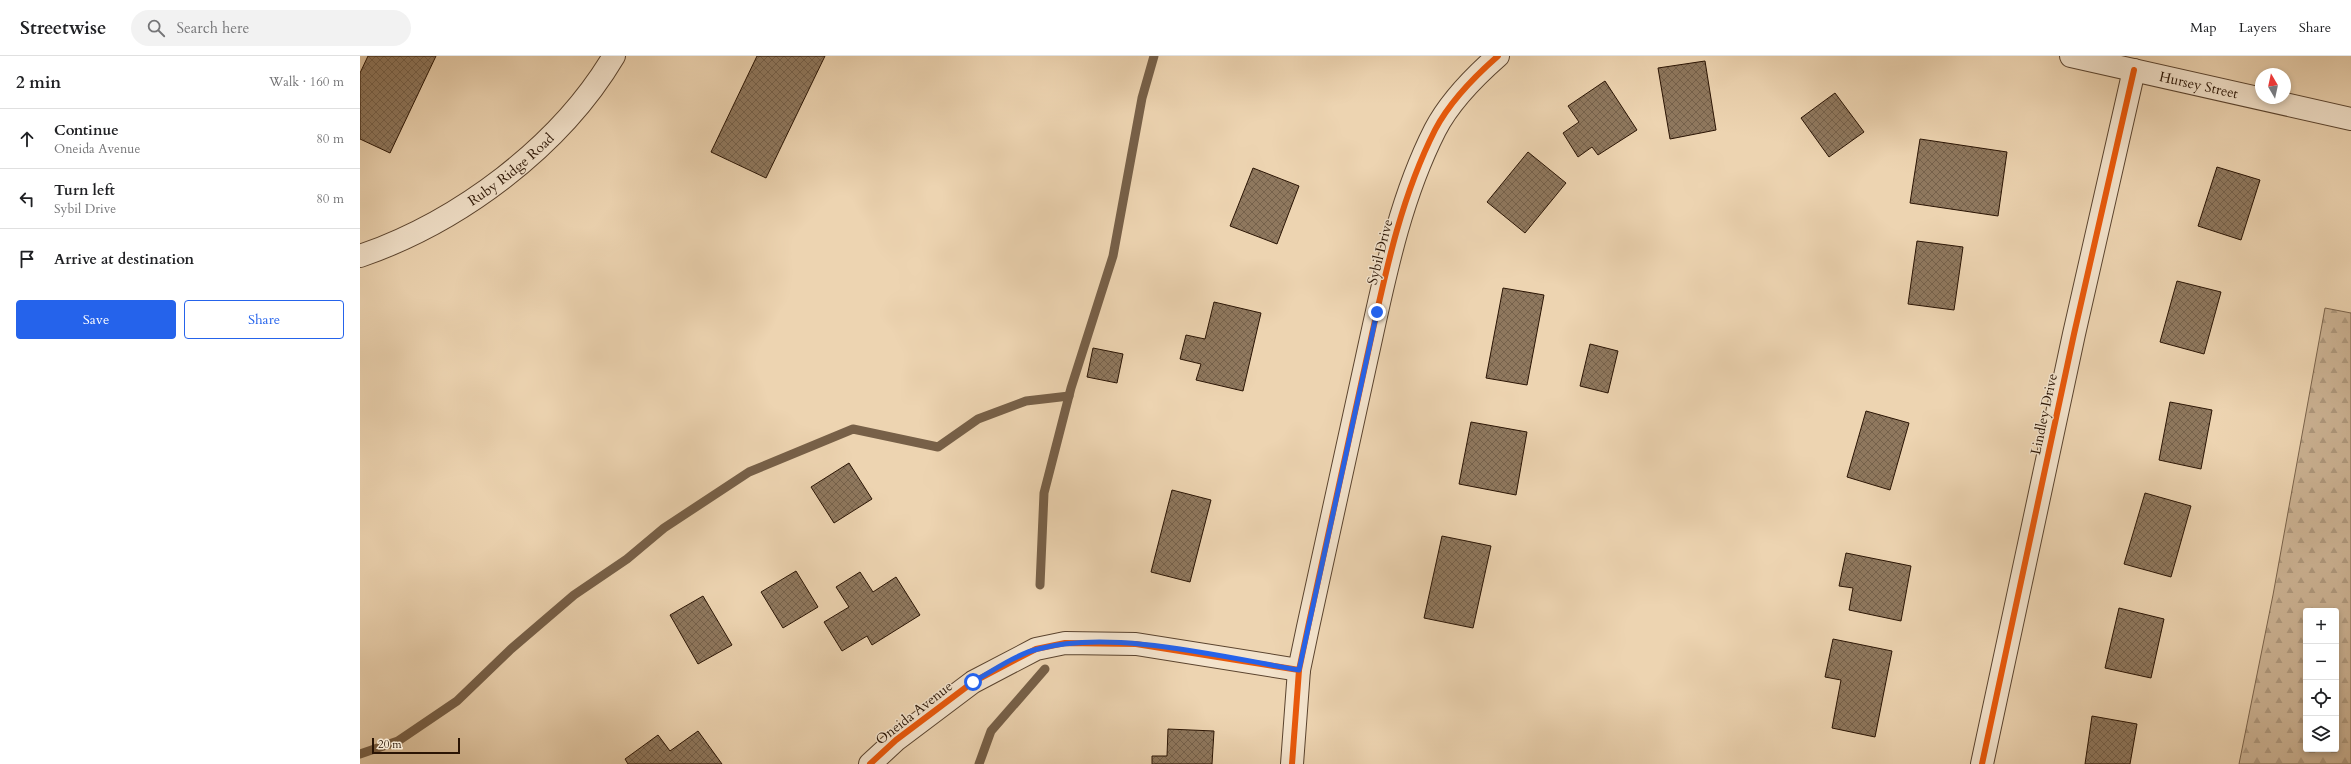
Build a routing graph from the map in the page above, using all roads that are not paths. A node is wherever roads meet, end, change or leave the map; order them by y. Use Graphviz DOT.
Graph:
graph roads {
  1 [pos="614,56"];
  2 [pos="1498,56"];
  3 [pos="2070,56"];
  4 [pos="2134,70"];
  5 [pos="2351,119"];
  6 [pos="370,253"];
  7 [pos="1299,670"];
  8 [pos="870,764"];
  9 [pos="1292,764"];
  10 [pos="1982,764"];
  1 -- 6 [label="street, Ruby Ridge Road"];
  2 -- 7 [label="street, Sybil Drive"];
  3 -- 4 [label="street, Hursey Street"];
  4 -- 5 [label="street, Hursey Street"];
  4 -- 10 [label="street, Lindley Drive"];
  7 -- 8 [label="street, Oneida Avenue"];
  7 -- 9 [label="street, Sybil Drive"];
}
